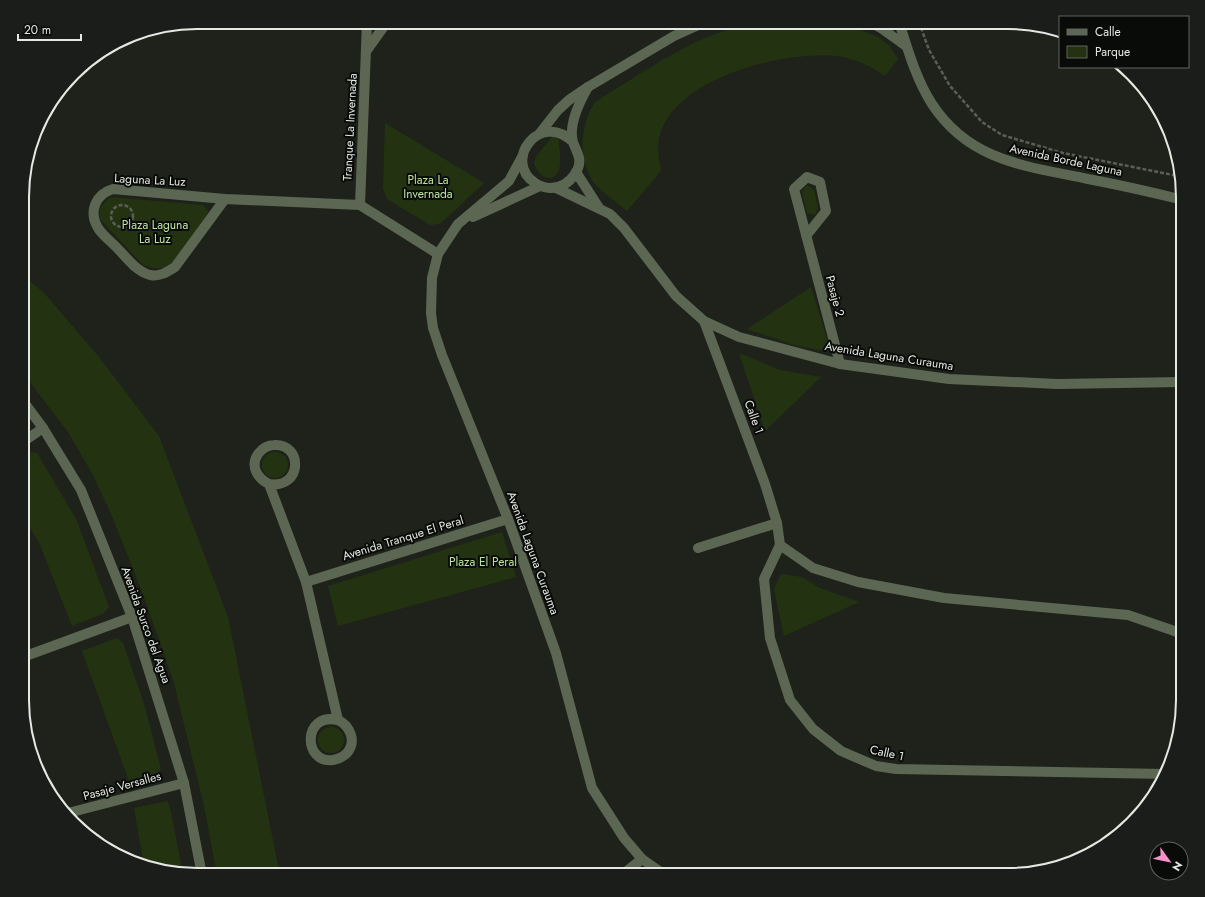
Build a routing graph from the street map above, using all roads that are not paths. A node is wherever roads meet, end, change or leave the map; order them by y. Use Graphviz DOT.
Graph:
graph roads {
  1 [pos="367,29"];
  2 [pos="382,29"];
  3 [pos="690,29"];
  4 [pos="882,29"];
  5 [pos="901,29"];
  6 [pos="906,46"];
  7 [pos="367,50"];
  8 [pos="588,87"];
  9 [pos="540,134"];
  10 [pos="573,142"];
  11 [pos="523,155"];
  12 [pos="576,172"];
  13 [pos="540,186"];
  14 [pos="556,188"];
  15 [pos="1176,198"];
  16 [pos="225,199"];
  17 [pos="360,206"];
  18 [pos="600,208"];
  19 [pos="458,224"];
  20 [pos="806,236"];
  21 [pos="438,254"];
  22 [pos="704,320"];
  23 [pos="840,364"];
  24 [pos="1176,382"];
  25 [pos="29,409"];
  26 [pos="44,428"];
  27 [pos="29,438"];
  28 [pos="268,484"];
  29 [pos="508,519"];
  30 [pos="777,523"];
  31 [pos="780,545"];
  32 [pos="698,548"];
  33 [pos="306,582"];
  34 [pos="132,618"];
  35 [pos="1176,632"];
  36 [pos="29,655"];
  37 [pos="338,720"];
  38 [pos="1159,774"];
  39 [pos="184,783"];
  40 [pos="73,813"];
  41 [pos="642,859"];
  42 [pos="201,868"];
  43 [pos="631,868"];
  44 [pos="655,868"];
  1 -- 7 [label="street, Tranque La Invernada"];
  2 -- 7 [label="street"];
  3 -- 8 [label="street, Avenida Laguna Curauma"];
  4 -- 6 [label="street"];
  5 -- 6 [label="street, Avenida Borde Laguna"];
  6 -- 15 [label="street, Avenida Borde Laguna"];
  7 -- 17 [label="street, Tranque La Invernada"];
  8 -- 9 [label="street, Avenida Laguna Curauma"];
  8 -- 10 [label="street"];
  9 -- 10 [label="street"];
  9 -- 11 [label="street, Avenida Laguna Curauma"];
  10 -- 12 [label="street"];
  11 -- 13 [label="street"];
  11 -- 19 [label="street, Avenida Laguna Curauma"];
  12 -- 14 [label="street"];
  12 -- 18 [label="street, Avenida Laguna Curauma"];
  13 -- 14 [label="street, Avenida Laguna Curauma"];
  13 -- 19 [label="street"];
  14 -- 18 [label="street, Avenida Laguna Curauma"];
  16 -- 16 [label="street, Laguna La Luz"];
  16 -- 17 [label="street, Laguna La Luz"];
  17 -- 21 [label="street, Laguna La Luz"];
  18 -- 22 [label="street, Avenida Laguna Curauma"];
  19 -- 21 [label="street, Avenida Laguna Curauma"];
  20 -- 20 [label="street, Pasaje 2"];
  20 -- 23 [label="street, Pasaje 2"];
  21 -- 29 [label="street, Avenida Laguna Curauma"];
  22 -- 23 [label="street, Avenida Laguna Curauma"];
  22 -- 30 [label="street, Calle 1"];
  23 -- 24 [label="street, Avenida Laguna Curauma"];
  25 -- 26 [label="street, Avenida Surco del Agua"];
  26 -- 27 [label="street"];
  26 -- 34 [label="street, Avenida Surco del Agua"];
  28 -- 28 [label="street"];
  28 -- 33 [label="street"];
  29 -- 33 [label="street, Avenida Tranque El Peral"];
  29 -- 41 [label="street, Avenida Laguna Curauma"];
  30 -- 31 [label="street, Calle 1"];
  30 -- 32 [label="street"];
  31 -- 35 [label="street"];
  31 -- 38 [label="street, Calle 1"];
  33 -- 37 [label="street"];
  34 -- 36 [label="street"];
  34 -- 39 [label="street, Avenida Surco del Agua"];
  37 -- 37 [label="street"];
  39 -- 40 [label="street, Pasaje Versalles"];
  39 -- 42 [label="street, Avenida Surco del Agua"];
  41 -- 43 [label="street"];
  41 -- 44 [label="street, Avenida Laguna Curauma"];
}
